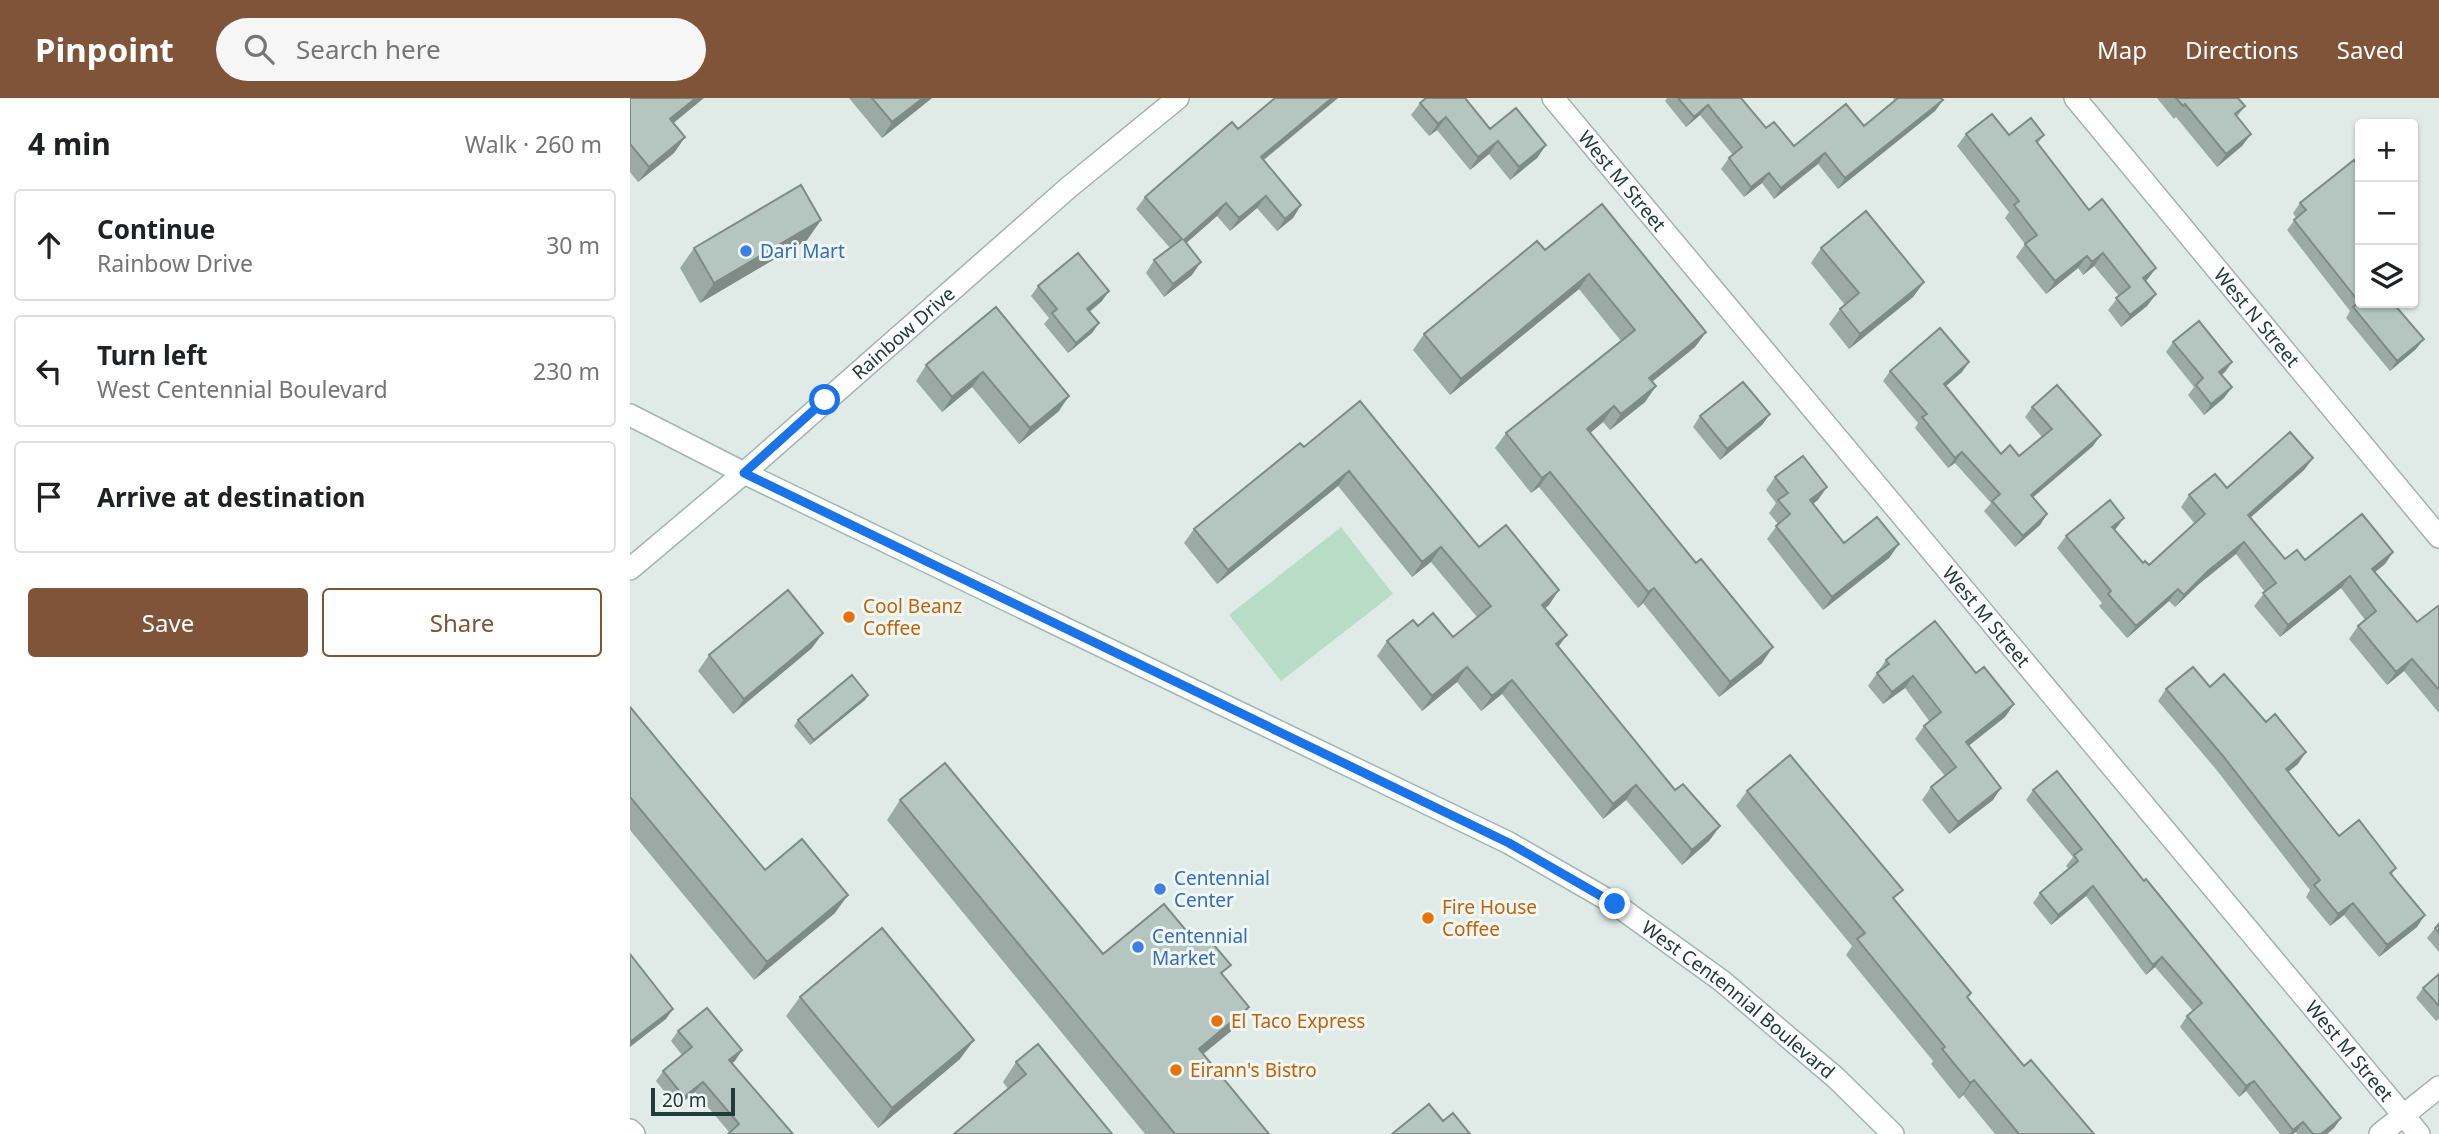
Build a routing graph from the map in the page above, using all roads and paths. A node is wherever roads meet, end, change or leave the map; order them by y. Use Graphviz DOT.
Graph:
graph roads {
  1 [pos="1178,98"];
  2 [pos="1553,98"];
  3 [pos="2075,98"];
  4 [pos="630,415"];
  5 [pos="744,473"];
  6 [pos="2439,537"];
  7 [pos="630,569"];
  8 [pos="2439,1087"];
  9 [pos="2403,1115"];
  10 [pos="630,1130"];
  11 [pos="634,1134"];
  12 [pos="1893,1134"];
  13 [pos="2379,1134"];
  14 [pos="2419,1134"];
  1 -- 5 [label="street, Rainbow Drive"];
  2 -- 9 [label="street, West M Street"];
  3 -- 6 [label="street, West N Street"];
  4 -- 5 [label="street, West Centennial Boulevard"];
  5 -- 7 [label="street, Rainbow Drive"];
  5 -- 12 [label="street, West Centennial Boulevard"];
  8 -- 9 [label="street"];
  9 -- 13 [label="street"];
  9 -- 14 [label="street, West M Street"];
  10 -- 11 [label="street"];
}
